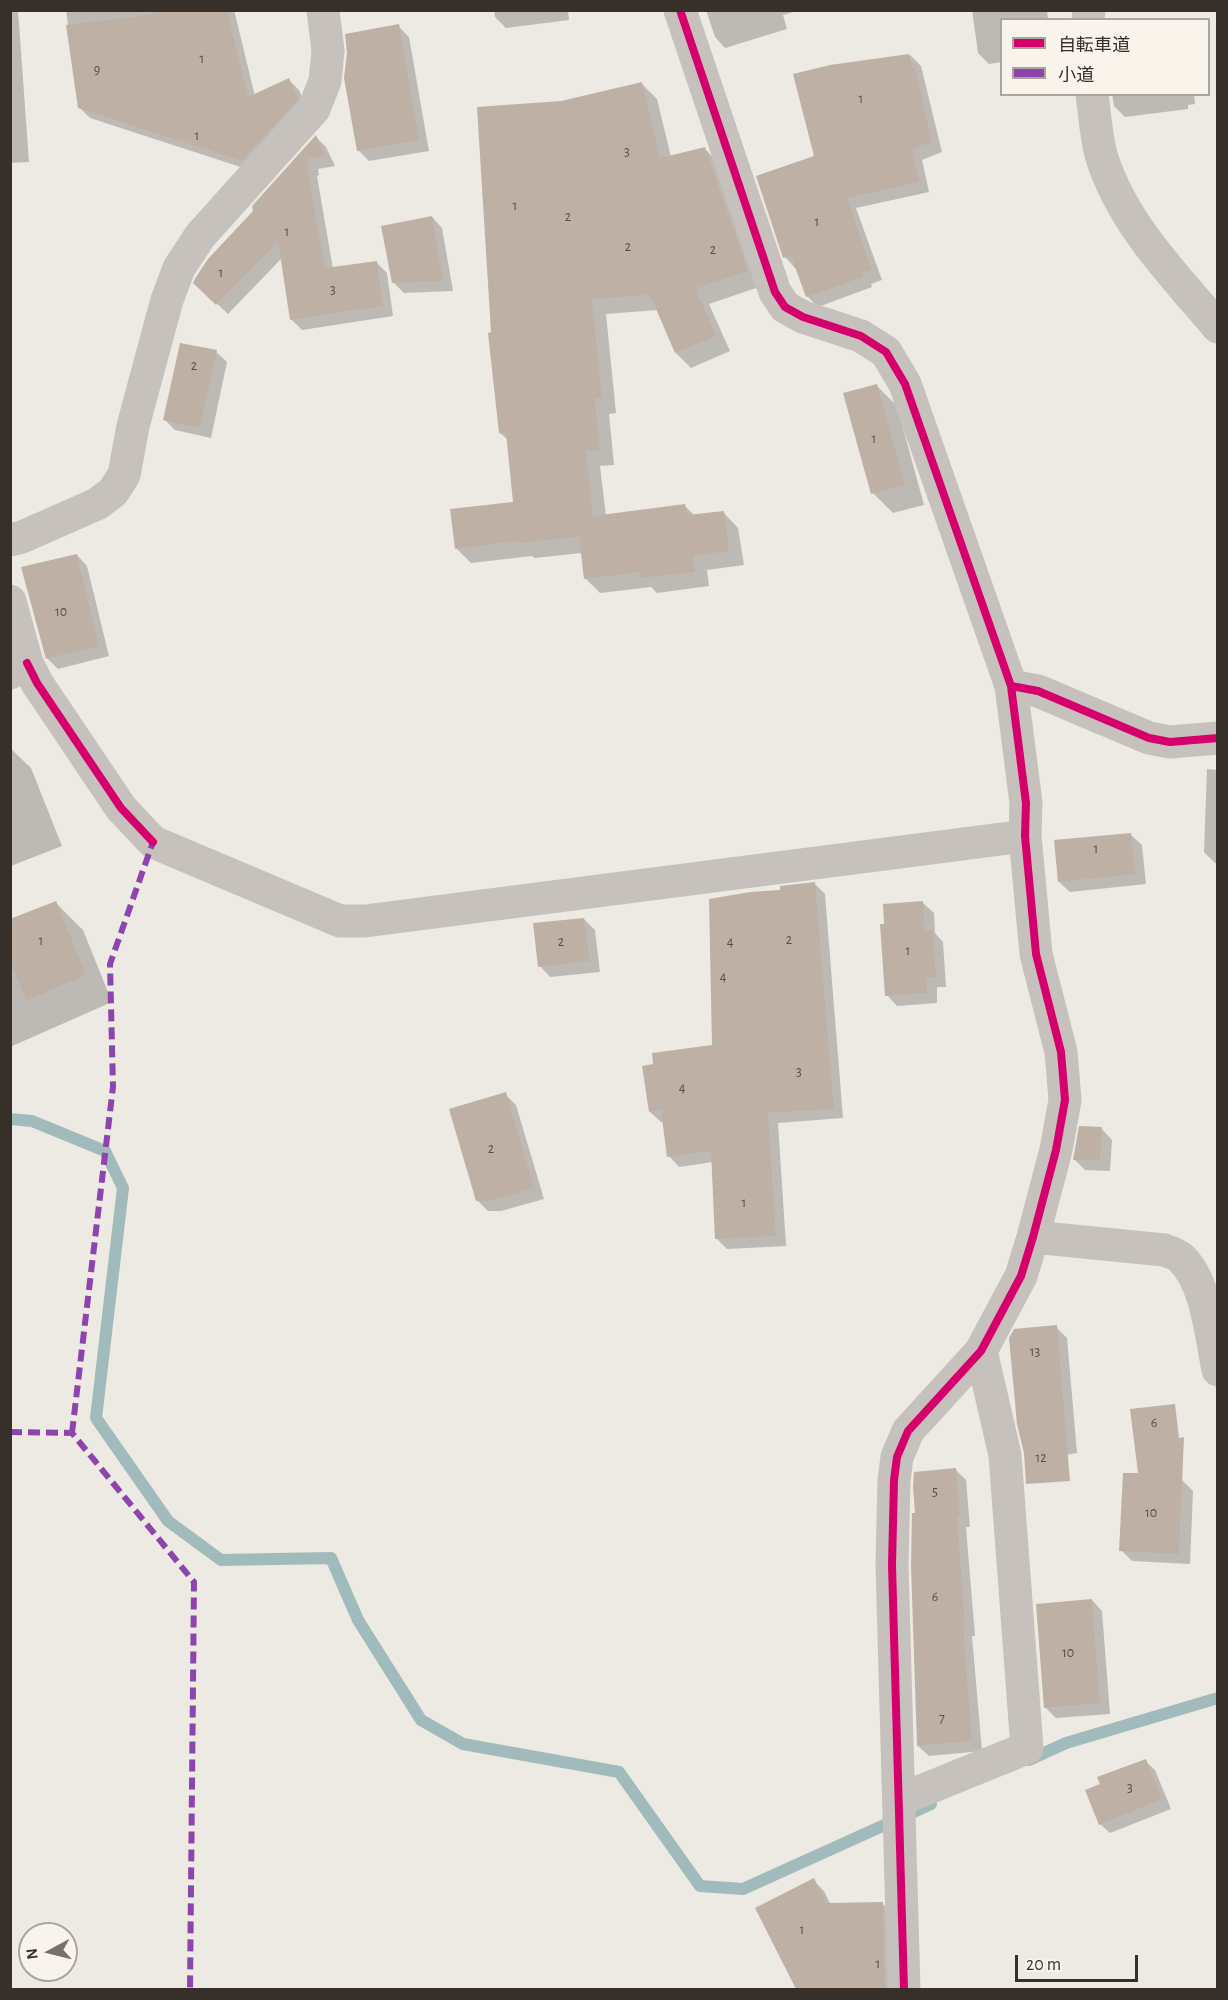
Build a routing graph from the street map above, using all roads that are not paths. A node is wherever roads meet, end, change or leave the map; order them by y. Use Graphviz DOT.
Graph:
graph roads {
  1 [pos="323,10"];
  2 [pos="680,10"];
  3 [pos="1092,96"];
  4 [pos="1218,327"];
  5 [pos="10,540"];
  6 [pos="10,601"];
  7 [pos="19,668"];
  8 [pos="1011,686"];
  9 [pos="1218,738"];
  10 [pos="1025,836"];
  11 [pos="1033,1237"];
  12 [pos="981,1351"];
  13 [pos="1218,1370"];
  14 [pos="899,1811"];
  15 [pos="904,1989"];
  1 -- 5 [label="street"];
  2 -- 8 [label="street"];
  3 -- 4 [label="street"];
  6 -- 7 [label="street"];
  7 -- 10 [label="street"];
  8 -- 9 [label="street"];
  8 -- 10 [label="street"];
  10 -- 11 [label="street"];
  11 -- 12 [label="street"];
  11 -- 13 [label="street"];
  12 -- 14 [label="street"];
  12 -- 14 [label="street"];
  14 -- 15 [label="street"];
}
